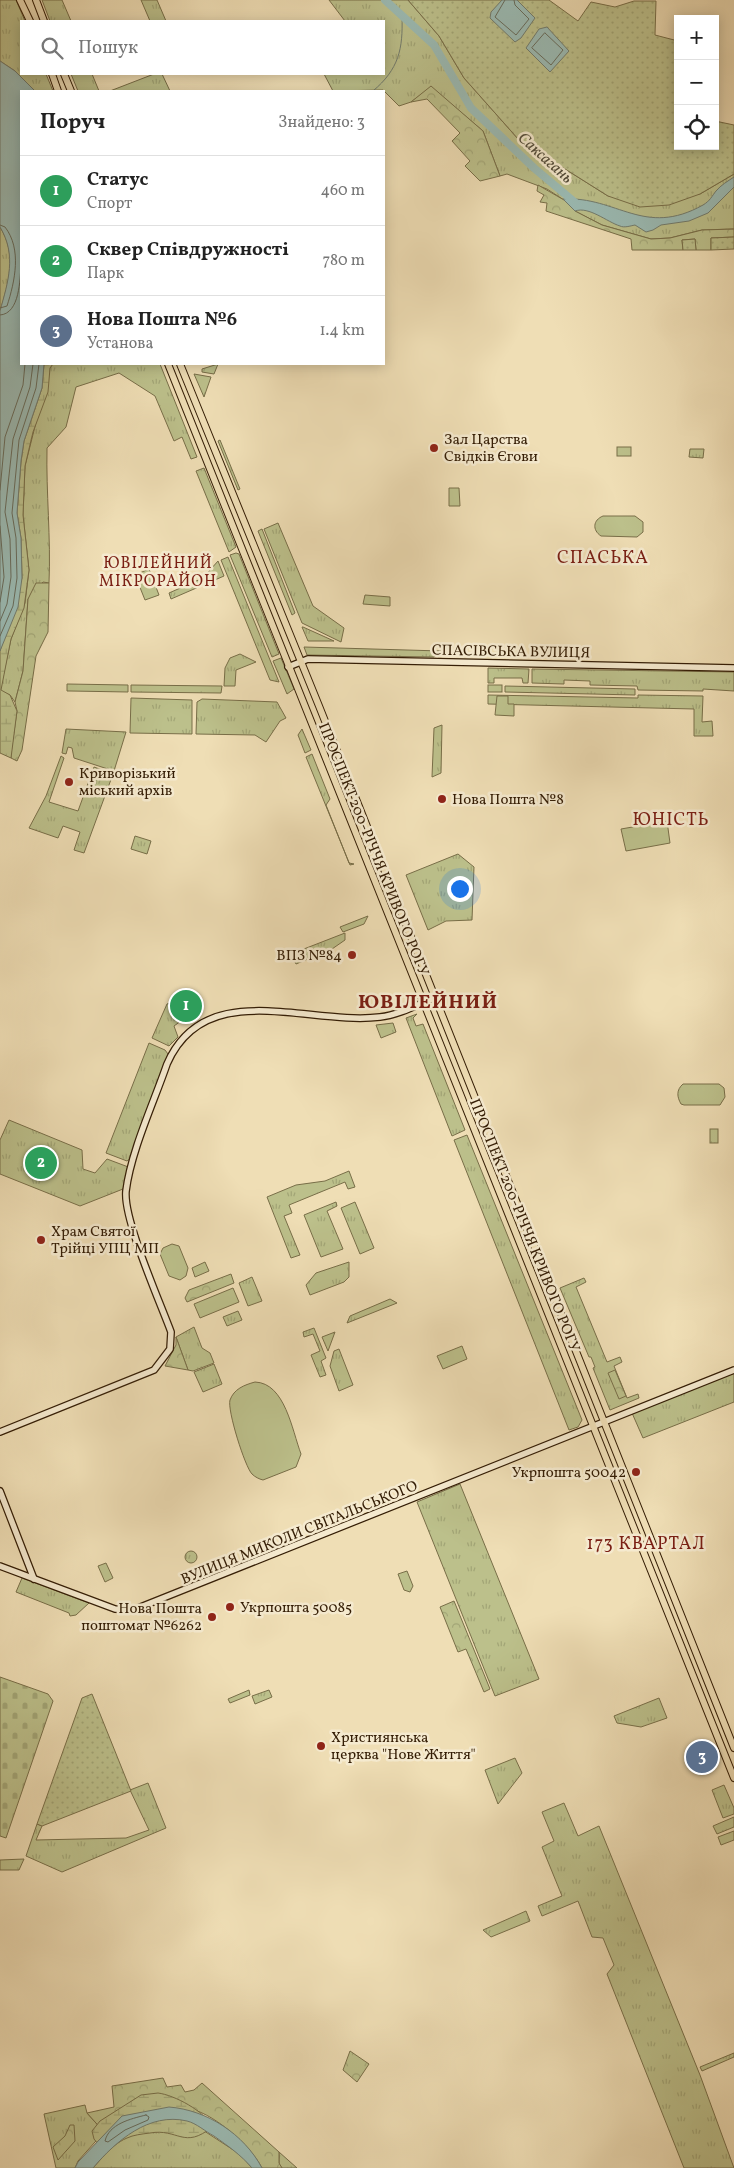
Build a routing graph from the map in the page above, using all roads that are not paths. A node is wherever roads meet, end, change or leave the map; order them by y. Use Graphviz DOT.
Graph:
graph roads {
  1 [pos="20,0"];
  2 [pos="36,0"];
  3 [pos="30,20"];
  4 [pos="44,20"];
  5 [pos="52,75"];
  6 [pos="64,75"];
  7 [pos="58,90"];
  8 [pos="71,90"];
  9 [pos="168,365"];
  10 [pos="180,365"];
  11 [pos="211,441"];
  12 [pos="199,446"];
  13 [pos="300,663"];
  14 [pos="288,667"];
  15 [pos="734,668"];
  16 [pos="434,998"];
  17 [pos="422,1003"];
  18 [pos="511,1190"];
  19 [pos="500,1195"];
  20 [pos="734,1370"];
  21 [pos="604,1422"];
  22 [pos="592,1426"];
  23 [pos="0,1432"];
  24 [pos="0,1491"];
  25 [pos="0,1566"];
  26 [pos="34,1579"];
  27 [pos="729,1735"];
  28 [pos="718,1739"];
  29 [pos="734,1748"];
  30 [pos="734,1778"];
  1 -- 3 [label="main road"];
  2 -- 4 [label="main road"];
  5 -- 7 [label="main road"];
  6 -- 8 [label="main road"];
  9 -- 12 [label="main road, ПРОСПЕКТ 200-РІЧЧЯ КРИВОГО РОГУ"];
  10 -- 11 [label="main road, ПРОСПЕКТ 200-РІЧЧЯ КРИВОГО РОГУ"];
  11 -- 12 [label="main road"];
  11 -- 13 [label="main road, ПРОСПЕКТ 200-РІЧЧЯ КРИВОГО РОГУ"];
  12 -- 14 [label="main road, ПРОСПЕКТ 200-РІЧЧЯ КРИВОГО РОГУ"];
  13 -- 14 [label="street, СПАСІВСЬКА ВУЛИЦЯ"];
  13 -- 15 [label="street, СПАСІВСЬКА ВУЛИЦЯ"];
  13 -- 16 [label="main road, ПРОСПЕКТ 200-РІЧЧЯ КРИВОГО РОГУ"];
  14 -- 17 [label="main road, ПРОСПЕКТ 200-РІЧЧЯ КРИВОГО РОГУ"];
  16 -- 17 [label="street"];
  16 -- 18 [label="main road, ПРОСПЕКТ 200-РІЧЧЯ КРИВОГО РОГУ"];
  17 -- 19 [label="main road, ПРОСПЕКТ 200-РІЧЧЯ КРИВОГО РОГУ"];
  17 -- 23 [label="street"];
  18 -- 19 [label="main road"];
  18 -- 21 [label="main road, ПРОСПЕКТ 200-РІЧЧЯ КРИВОГО РОГУ"];
  19 -- 22 [label="main road, ПРОСПЕКТ 200-РІЧЧЯ КРИВОГО РОГУ"];
  20 -- 21 [label="street, ВУЛИЦЯ МИКОЛИ СВІТАЛЬСЬКОГО"];
  21 -- 22 [label="street, ВУЛИЦЯ МИКОЛИ СВІТАЛЬСЬКОГО"];
  21 -- 27 [label="main road, ПРОСПЕКТ 200-РІЧЧЯ КРИВОГО РОГУ"];
  22 -- 26 [label="street, ВУЛИЦЯ МИКОЛИ СВІТАЛЬСЬКОГО"];
  22 -- 28 [label="main road, ПРОСПЕКТ 200-РІЧЧЯ КРИВОГО РОГУ"];
  24 -- 26 [label="street"];
  25 -- 26 [label="street, ВУЛИЦЯ МИКОЛИ СВІТАЛЬСЬКОГО"];
  27 -- 28 [label="main road"];
  27 -- 29 [label="main road, ПРОСПЕКТ 200-РІЧЧЯ КРИВОГО РОГУ"];
  28 -- 30 [label="main road, ПРОСПЕКТ 200-РІЧЧЯ КРИВОГО РОГУ"];
}
